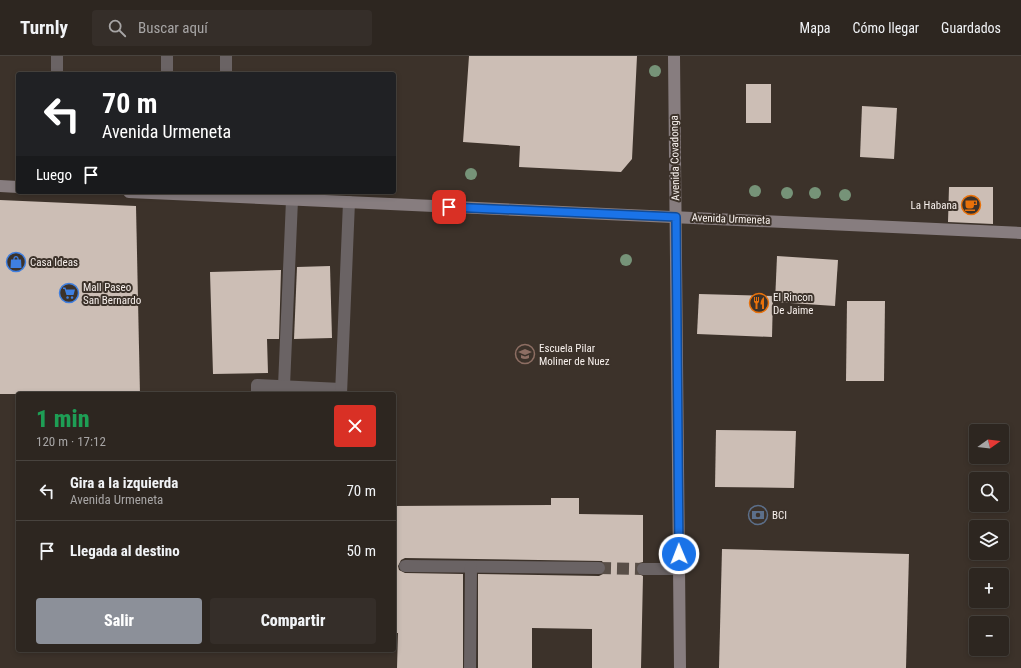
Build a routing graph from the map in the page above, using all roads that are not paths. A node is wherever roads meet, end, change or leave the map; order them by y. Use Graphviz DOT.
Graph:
graph roads {
  1 [pos="57,56"];
  2 [pos="167,56"];
  3 [pos="226,56"];
  4 [pos="674,56"];
  5 [pos="57,72"];
  6 [pos="167,72"];
  7 [pos="226,72"];
  8 [pos="0,186"];
  9 [pos="16,187"];
  10 [pos="226,194"];
  11 [pos="292,200"];
  12 [pos="349,202"];
  13 [pos="676,217"];
  14 [pos="1021,233"];
  15 [pos="284,386"];
  16 [pos="341,391"];
  17 [pos="257,392"];
  18 [pos="405,566"];
  19 [pos="471,567"];
  20 [pos="599,568"];
  21 [pos="643,569"];
  22 [pos="679,569"];
  23 [pos="470,668"];
  24 [pos="680,668"];
  1 -- 5 [label="street"];
  2 -- 6 [label="street"];
  3 -- 7 [label="street"];
  4 -- 13 [label="main road, Avenida Covadonga"];
  8 -- 9 [label="main road"];
  10 -- 11 [label="main road, Avenida Urmeneta"];
  11 -- 12 [label="main road, Avenida Urmeneta"];
  11 -- 15 [label="street"];
  12 -- 13 [label="main road, Avenida Urmeneta"];
  12 -- 16 [label="street"];
  13 -- 14 [label="main road, Avenida Urmeneta"];
  13 -- 22 [label="main road, Avenida Covadonga"];
  15 -- 16 [label="street"];
  15 -- 17 [label="street"];
  18 -- 19 [label="street"];
  19 -- 20 [label="street"];
  19 -- 23 [label="street"];
  21 -- 22 [label="street"];
  22 -- 24 [label="main road, Avenida Covadonga"];
}
